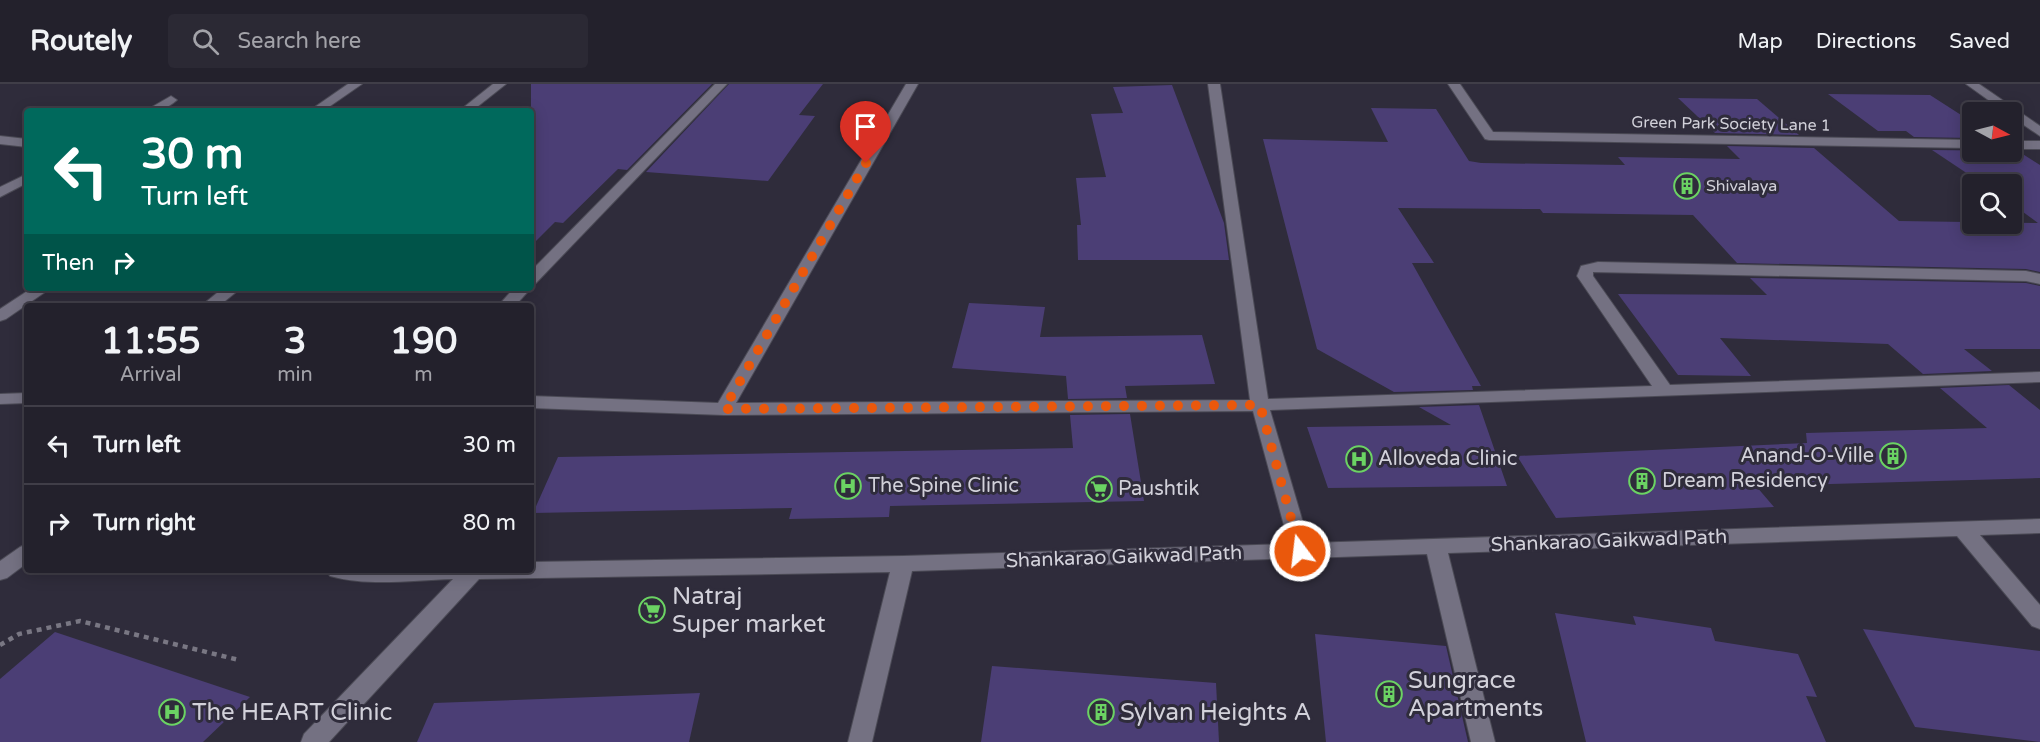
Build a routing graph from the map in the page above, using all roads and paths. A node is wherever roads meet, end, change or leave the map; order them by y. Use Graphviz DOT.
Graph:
graph roads {
  1 [pos="356,84"];
  2 [pos="500,84"];
  3 [pos="722,84"];
  4 [pos="912,84"];
  5 [pos="1214,84"];
  6 [pos="1454,84"];
  7 [pos="1972,84"];
  8 [pos="171,100"];
  9 [pos="156,108"];
  10 [pos="320,108"];
  11 [pos="469,108"];
  12 [pos="2040,132"];
  13 [pos="0,140"];
  14 [pos="24,142"];
  15 [pos="1962,144"];
  16 [pos="2022,145"];
  17 [pos="2040,145"];
  18 [pos="24,180"];
  19 [pos="0,193"];
  20 [pos="534,277"];
  21 [pos="2040,279"];
  22 [pos="38,291"];
  23 [pos="229,291"];
  24 [pos="520,291"];
  25 [pos="213,303"];
  26 [pos="509,303"];
  27 [pos="0,316"];
  28 [pos="2040,377"];
  29 [pos="1665,391"];
  30 [pos="24,398"];
  31 [pos="0,399"];
  32 [pos="534,402"];
  33 [pos="1260,405"];
  34 [pos="724,409"];
  35 [pos="2040,526"];
  36 [pos="1963,529"];
  37 [pos="1436,546"];
  38 [pos="1300,551"];
  39 [pos="24,554"];
  40 [pos="903,564"];
  41 [pos="534,570"];
  42 [pos="0,572"];
  43 [pos="472,573"];
  44 [pos="2040,620"];
  45 [pos="0,645"];
  46 [pos="239,660"];
  47 [pos="313,742"];
  48 [pos="860,742"];
  49 [pos="1482,742"];
  1 -- 10 [label="street"];
  2 -- 11 [label="street"];
  3 -- 20 [label="street"];
  4 -- 34 [label="street"];
  5 -- 33 [label="street"];
  6 -- 15 [label="street, Green Park Society Lane 1"];
  7 -- 12 [label="street"];
  8 -- 9 [label="street"];
  13 -- 14 [label="street"];
  16 -- 17 [label="street"];
  18 -- 19 [label="street"];
  21 -- 29 [label="street"];
  22 -- 27 [label="street"];
  23 -- 25 [label="street"];
  24 -- 26 [label="street"];
  28 -- 29 [label="street"];
  29 -- 33 [label="street"];
  30 -- 31 [label="street"];
  32 -- 34 [label="street"];
  33 -- 34 [label="street"];
  33 -- 38 [label="street"];
  35 -- 36 [label="street, Shankarao Gaikwad Path"];
  36 -- 37 [label="street, Shankarao Gaikwad Path"];
  36 -- 44 [label="street"];
  37 -- 38 [label="street, Shankarao Gaikwad Path"];
  37 -- 49 [label="street"];
  38 -- 40 [label="street, Shankarao Gaikwad Path"];
  39 -- 42 [label="street"];
  40 -- 41 [label="street, Shankarao Gaikwad Path"];
  40 -- 48 [label="street"];
  43 -- 47 [label="street"];
  45 -- 46 [label="path"];
}
